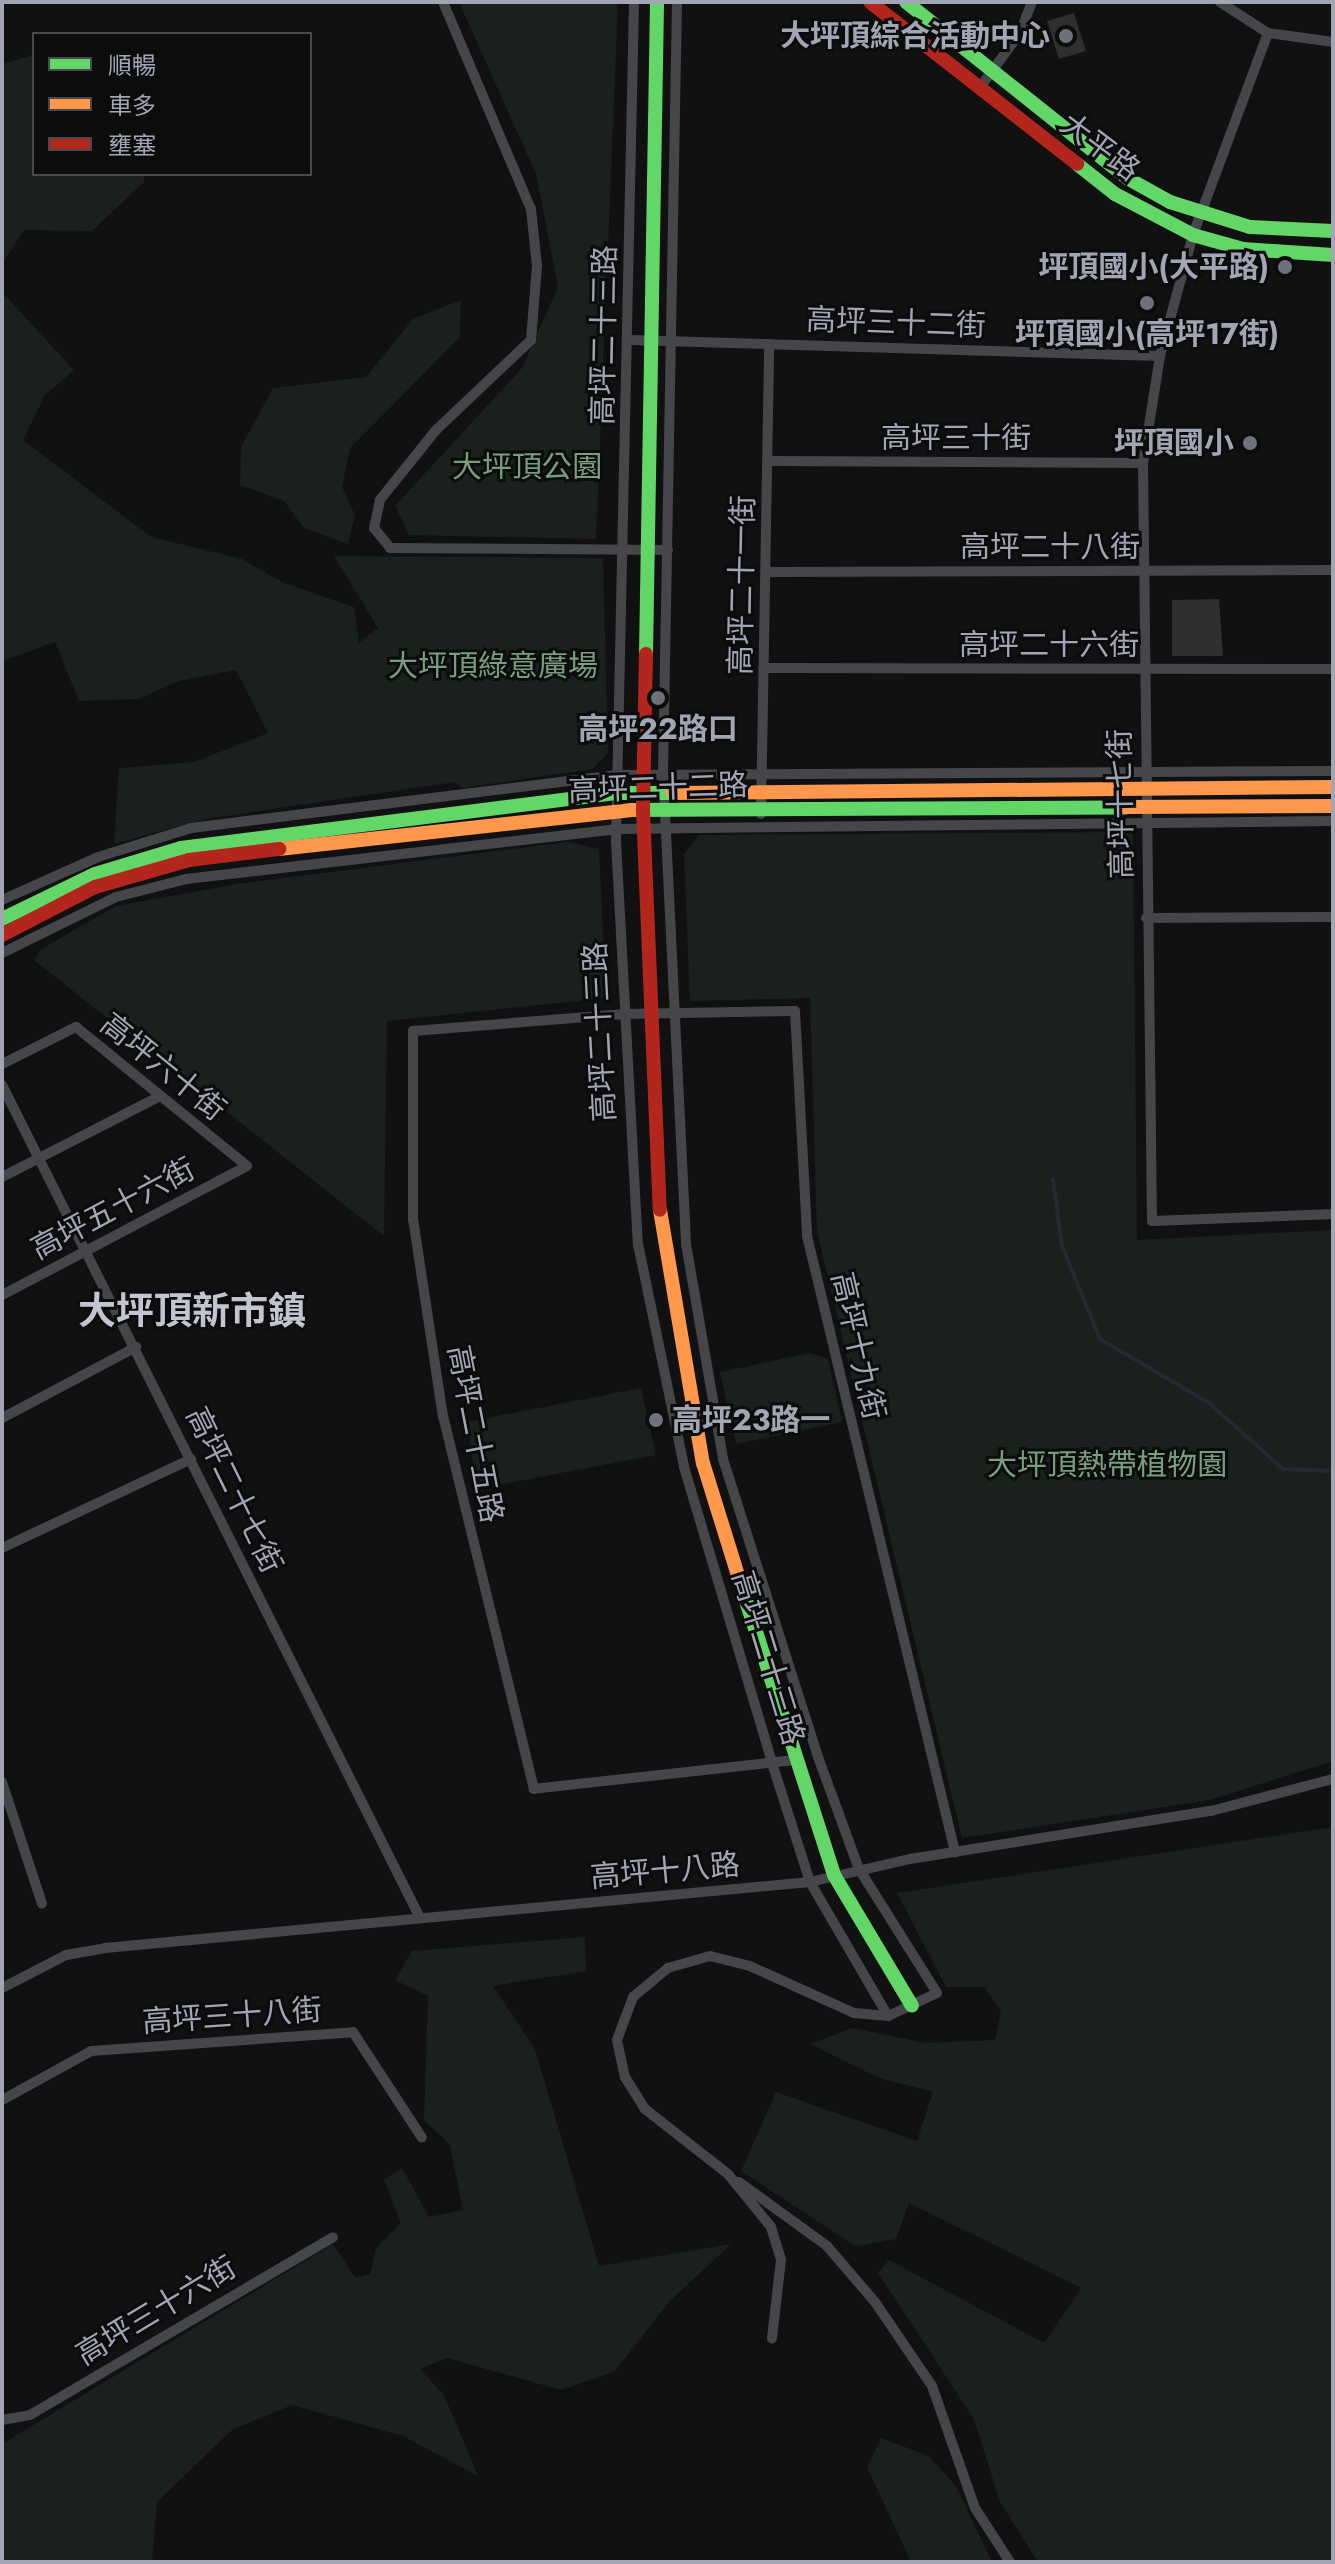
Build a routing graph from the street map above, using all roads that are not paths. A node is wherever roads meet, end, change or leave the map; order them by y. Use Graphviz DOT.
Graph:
graph roads {
  1 [pos="443,2"];
  2 [pos="634,2"];
  3 [pos="657,2"];
  4 [pos="677,2"];
  5 [pos="870,2"];
  6 [pos="906,2"];
  7 [pos="1032,2"];
  8 [pos="1220,2"];
  9 [pos="1268,33"];
  10 [pos="1333,42"];
  11 [pos="996,73"];
  12 [pos="981,86"];
  13 [pos="1202,214"];
  14 [pos="1333,231"];
  15 [pos="1193,235"];
  16 [pos="1333,255"];
  17 [pos="631,340"];
  18 [pos="652,341"];
  19 [pos="670,341"];
  20 [pos="769,344"];
  21 [pos="1160,356"];
  22 [pos="768,461"];
  23 [pos="1143,463"];
  24 [pos="623,549"];
  25 [pos="649,550"];
  26 [pos="668,550"];
  27 [pos="1333,570"];
  28 [pos="1143,571"];
  29 [pos="768,572"];
  30 [pos="765,668"];
  31 [pos="1144,669"];
  32 [pos="1333,669"];
  33 [pos="1144,770"];
  34 [pos="1333,771"];
  35 [pos="663,772"];
  36 [pos="761,772"];
  37 [pos="643,773"];
  38 [pos="617,775"];
  39 [pos="1333,787"];
  40 [pos="643,791"];
  41 [pos="664,791"];
  42 [pos="616,793"];
  43 [pos="761,802"];
  44 [pos="1333,806"];
  45 [pos="1145,808"];
  46 [pos="616,810"];
  47 [pos="643,810"];
  48 [pos="664,810"];
  49 [pos="1333,821"];
  50 [pos="761,826"];
  51 [pos="664,827"];
  52 [pos="643,828"];
  53 [pos="616,829"];
  54 [pos="2,900"];
  55 [pos="1333,917"];
  56 [pos="1146,918"];
  57 [pos="2,919"];
  58 [pos="2,935"];
  59 [pos="2,953"];
  60 [pos="671,1012"];
  61 [pos="648,1013"];
  62 [pos="624,1014"];
  63 [pos="2,1064"];
  64 [pos="2,1085"];
  65 [pos="158,1097"];
  66 [pos="40,1157"];
  67 [pos="247,1166"];
  68 [pos="2,1177"];
  69 [pos="1333,1214"];
  70 [pos="87,1250"];
  71 [pos="2,1295"];
  72 [pos="136,1347"];
  73 [pos="2,1418"];
  74 [pos="191,1459"];
  75 [pos="2,1548"];
  76 [pos="795,1760"];
  77 [pos="772,1763"];
  78 [pos="1333,1779"];
  79 [pos="2,1782"];
  80 [pos="955,1852"];
  81 [pos="859,1869"];
  82 [pos="834,1875"];
  83 [pos="810,1882"];
  84 [pos="42,1904"];
  85 [pos="420,1918"];
  86 [pos="2,1988"];
  87 [pos="912,2006"];
  88 [pos="888,2016"];
  89 [pos="2,2100"];
  90 [pos="422,2138"];
  91 [pos="728,2174"];
  92 [pos="333,2237"];
  93 [pos="772,2338"];
  94 [pos="2,2420"];
  95 [pos="1010,2562"];
  1 -- 24 [label="street"];
  2 -- 17 [label="street, 高坪二十三路"];
  3 -- 18 [label="street, 高坪二十三路"];
  4 -- 19 [label="street, 高坪二十三路"];
  5 -- 12 [label="street, 大平路"];
  6 -- 11 [label="street, 大平路"];
  7 -- 11 [label="street"];
  8 -- 9 [label="street"];
  9 -- 10 [label="street"];
  9 -- 13 [label="street, 高坪十七街"];
  11 -- 12 [label="street"];
  11 -- 13 [label="street, 大平路"];
  12 -- 15 [label="street, 大平路"];
  13 -- 14 [label="street, 大平路"];
  13 -- 15 [label="street, 高坪十七街"];
  15 -- 16 [label="street, 大平路"];
  15 -- 21 [label="street, 高坪十七街"];
  17 -- 18 [label="street, 高坪三十二街"];
  17 -- 24 [label="street, 高坪二十三路"];
  18 -- 19 [label="street, 高坪三十二街"];
  18 -- 25 [label="street, 高坪二十三路"];
  19 -- 20 [label="street, 高坪三十二街"];
  19 -- 26 [label="street, 高坪二十三路"];
  20 -- 21 [label="street, 高坪三十二街"];
  20 -- 22 [label="street, 高坪二十一街"];
  21 -- 23 [label="street, 高坪十七街"];
  22 -- 23 [label="street, 高坪三十街"];
  22 -- 29 [label="street, 高坪二十一街"];
  23 -- 28 [label="street, 高坪十七街"];
  24 -- 25 [label="street"];
  24 -- 38 [label="street, 高坪二十三路"];
  25 -- 26 [label="street"];
  25 -- 37 [label="street, 高坪二十三路"];
  26 -- 35 [label="street, 高坪二十三路"];
  27 -- 28 [label="street, 高坪二十八街"];
  28 -- 29 [label="street, 高坪二十八街"];
  28 -- 31 [label="street, 高坪十七街"];
  29 -- 30 [label="street, 高坪二十一街"];
  30 -- 31 [label="street, 高坪二十六街"];
  30 -- 36 [label="street, 高坪二十一街"];
  31 -- 32 [label="street, 高坪二十六街"];
  31 -- 33 [label="street, 高坪十七街"];
  33 -- 34 [label="street, 高坪二十二路"];
  33 -- 36 [label="street, 高坪二十二路"];
  33 -- 45 [label="street, 高坪十七街"];
  35 -- 36 [label="street, 高坪二十二路"];
  35 -- 37 [label="street, 高坪二十二路"];
  35 -- 41 [label="street, 高坪二十三路"];
  36 -- 43 [label="street, 高坪二十一街"];
  37 -- 38 [label="street, 高坪二十二路"];
  37 -- 40 [label="street, 高坪二十三路"];
  38 -- 42 [label="street, 高坪二十三路"];
  38 -- 54 [label="street, 高坪二十二路"];
  39 -- 45 [label="street, 高坪二十二路"];
  40 -- 41 [label="street, 高坪二十二路"];
  40 -- 42 [label="street, 高坪二十二路"];
  40 -- 47 [label="street, 高坪二十三路"];
  41 -- 43 [label="street, 高坪二十二路"];
  41 -- 48 [label="street, 高坪二十三路"];
  42 -- 46 [label="street, 高坪二十三路"];
  42 -- 57 [label="street, 高坪二十二路"];
  43 -- 45 [label="street, 高坪二十二路"];
  43 -- 48 [label="street, 高坪二十二路"];
  43 -- 50 [label="street, 高坪二十一街"];
  44 -- 45 [label="street, 高坪二十二路"];
  45 -- 49 [label="street, 高坪二十二路"];
  45 -- 50 [label="street, 高坪二十二路"];
  45 -- 56 [label="street, 高坪十七街"];
  46 -- 47 [label="street, 高坪二十二路"];
  46 -- 53 [label="street, 高坪二十三路"];
  46 -- 58 [label="street, 高坪二十二路"];
  47 -- 48 [label="street, 高坪二十二路"];
  47 -- 52 [label="street, 高坪二十三路"];
  48 -- 51 [label="street, 高坪二十三路"];
  50 -- 51 [label="street, 高坪二十二路"];
  51 -- 52 [label="street, 高坪二十二路"];
  51 -- 60 [label="street, 高坪二十三路"];
  52 -- 53 [label="street, 高坪二十二路"];
  52 -- 61 [label="street, 高坪二十三路"];
  53 -- 59 [label="street, 高坪二十二路"];
  53 -- 62 [label="street, 高坪二十三路"];
  55 -- 56 [label="street"];
  56 -- 69 [label="street, 高坪十七街"];
  60 -- 61 [label="street, 高坪十九街"];
  60 -- 80 [label="street, 高坪十九街"];
  60 -- 81 [label="street, 高坪二十三路"];
  61 -- 62 [label="street, 高坪十九街"];
  61 -- 76 [label="street, 高坪二十三路"];
  62 -- 77 [label="street, 高坪二十三路"];
  62 -- 77 [label="street, 高坪二十五路"];
  63 -- 65 [label="street, 高坪六十街"];
  64 -- 66 [label="street, 高坪二十七街"];
  65 -- 66 [label="street"];
  65 -- 67 [label="street, 高坪六十街"];
  66 -- 68 [label="street"];
  66 -- 70 [label="street, 高坪二十七街"];
  67 -- 70 [label="street, 高坪五十六街"];
  70 -- 71 [label="street, 高坪五十六街"];
  70 -- 72 [label="street, 高坪二十七街"];
  72 -- 73 [label="street"];
  72 -- 74 [label="street, 高坪二十七街"];
  74 -- 75 [label="street"];
  74 -- 85 [label="street, 高坪二十七街"];
  76 -- 77 [label="street, 高坪二十五路"];
  76 -- 82 [label="street, 高坪二十三路"];
  77 -- 83 [label="street, 高坪二十三路"];
  78 -- 80 [label="street, 高坪十八路"];
  79 -- 84 [label="street"];
  80 -- 81 [label="street, 高坪十八路"];
  81 -- 82 [label="street, 高坪十八路"];
  81 -- 87 [label="street, 高坪二十三路"];
  82 -- 83 [label="street, 高坪十八路"];
  82 -- 87 [label="street, 高坪二十三路"];
  83 -- 85 [label="street, 高坪十八路"];
  83 -- 88 [label="street, 高坪二十三路"];
  85 -- 86 [label="street, 高坪十八路"];
  87 -- 88 [label="street"];
  88 -- 91 [label="street"];
  89 -- 90 [label="street, 高坪三十八街"];
  91 -- 93 [label="street"];
  91 -- 95 [label="street"];
  92 -- 94 [label="street, 高坪三十六街"];
}
